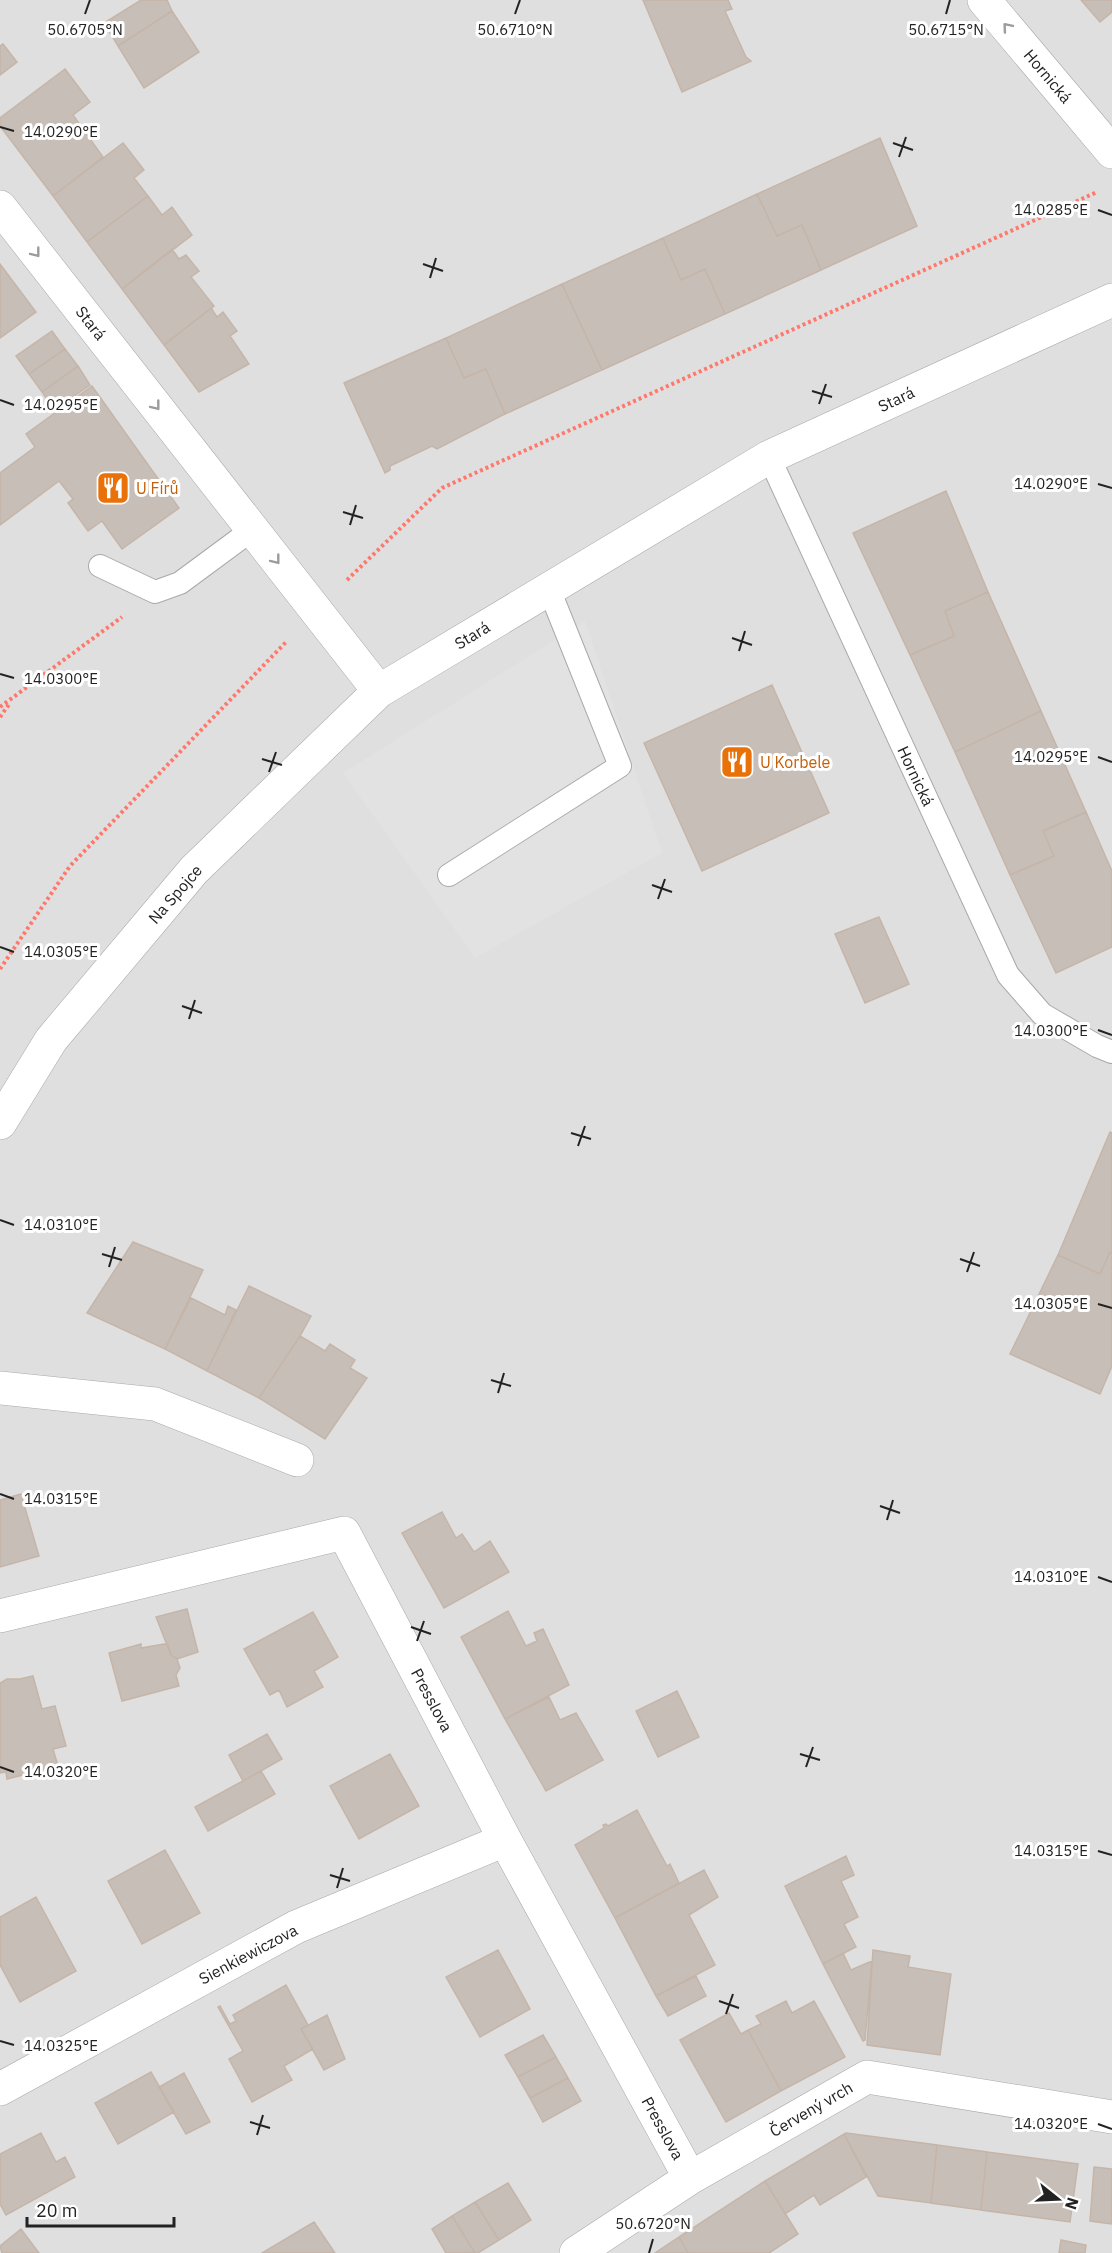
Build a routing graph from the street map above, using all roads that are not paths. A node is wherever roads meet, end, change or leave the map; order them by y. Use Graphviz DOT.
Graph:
graph roads {
  1 [pos="984,0"];
  2 [pos="1112,152"];
  3 [pos="0,207"];
  4 [pos="1112,300"];
  5 [pos="769,457"];
  6 [pos="253,529"];
  7 [pos="100,566"];
  8 [pos="549,589"];
  9 [pos="379,691"];
  10 [pos="449,875"];
  11 [pos="1112,1052"];
  12 [pos="0,1123"];
  13 [pos="0,1388"];
  14 [pos="297,1460"];
  15 [pos="0,1616"];
  16 [pos="505,1840"];
  17 [pos="0,2089"];
  18 [pos="1112,2117"];
  19 [pos="690,2178"];
  20 [pos="576,2253"];
  2 -- 1 [label="street, Hornická, one-way"];
  3 -- 6 [label="street, Stará, one-way"];
  4 -- 5 [label="street, Stará"];
  5 -- 8 [label="street, Stará"];
  5 -- 11 [label="lane, Hornická"];
  6 -- 7 [label="lane"];
  6 -- 9 [label="street, Stará, one-way"];
  8 -- 9 [label="street, Stará"];
  8 -- 10 [label="lane"];
  9 -- 12 [label="street, Na Spojce"];
  13 -- 14 [label="street"];
  15 -- 16 [label="street, Presslova"];
  16 -- 17 [label="street, Sienkiewiczova"];
  16 -- 19 [label="street, Presslova"];
  18 -- 19 [label="street, Červený vrch"];
  19 -- 20 [label="street, Červený vrch"];
}
